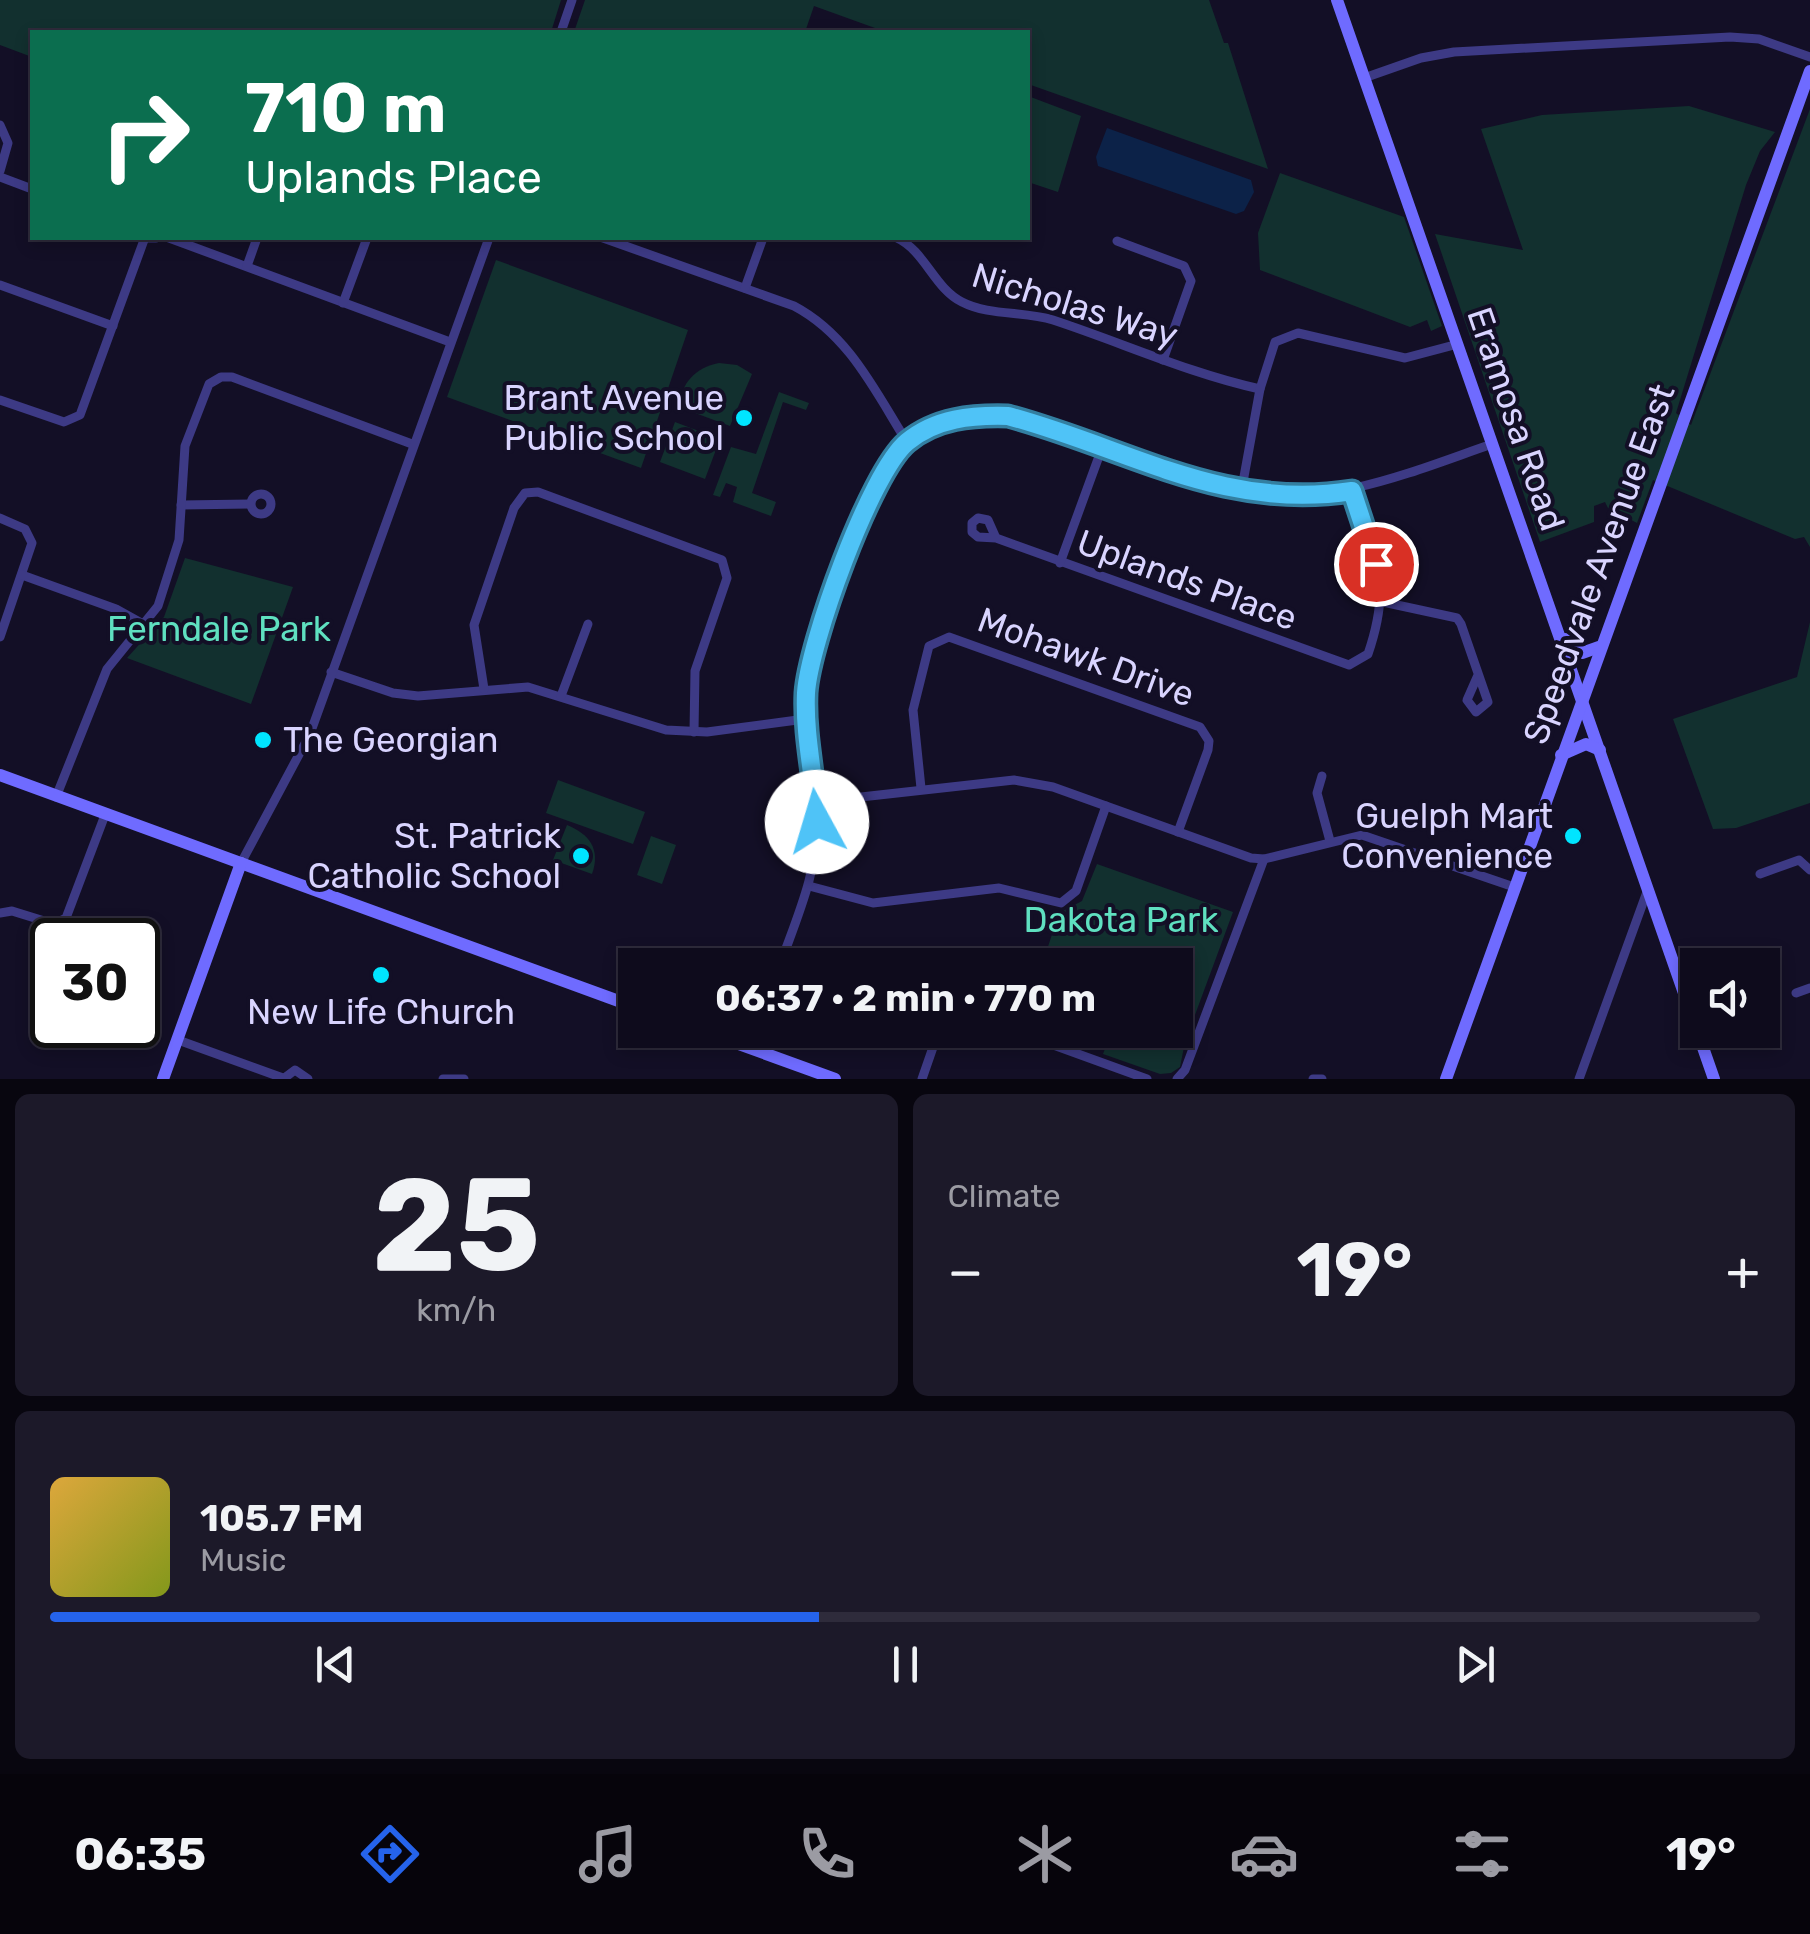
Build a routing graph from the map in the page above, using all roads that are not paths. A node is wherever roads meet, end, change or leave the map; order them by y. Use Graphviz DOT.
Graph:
graph roads {
  1 [pos="572,0"];
  2 [pos="1337,0"];
  3 [pos="562,30"];
  4 [pos="1810,57"];
  5 [pos="1810,71"];
  6 [pos="1364,78"];
  7 [pos="0,124"];
  8 [pos="0,174"];
  9 [pos="30,188"];
  10 [pos="146,240"];
  11 [pos="174,240"];
  12 [pos="257,240"];
  13 [pos="365,240"];
  14 [pos="489,240"];
  15 [pos="609,240"];
  16 [pos="762,240"];
  17 [pos="899,240"];
  18 [pos="1117,241"];
  19 [pos="247,266"];
  20 [pos="0,285"];
  21 [pos="746,288"];
  22 [pos="342,303"];
  23 [pos="114,326"];
  24 [pos="450,342"];
  25 [pos="1458,344"];
  26 [pos="1163,360"];
  27 [pos="1260,388"];
  28 [pos="0,400"];
  29 [pos="907,442"];
  30 [pos="412,444"];
  31 [pos="1492,444"];
  32 [pos="1102,448"];
  33 [pos="1352,491"];
  34 [pos="1241,492"];
  35 [pos="250,504"];
  36 [pos="181,505"];
  37 [pos="0,518"];
  38 [pos="996,538"];
  39 [pos="1060,563"];
  40 [pos="22,575"];
  41 [pos="1383,602"];
  42 [pos="143,624"];
  43 [pos="588,624"];
  44 [pos="1558,628"];
  45 [pos="1,634"];
  46 [pos="1599,647"];
  47 [pos="332,672"];
  48 [pos="1478,676"];
  49 [pos="484,690"];
  50 [pos="561,696"];
  51 [pos="1581,696"];
  52 [pos="805,719"];
  53 [pos="694,732"];
  54 [pos="1600,750"];
  55 [pos="1561,755"];
  56 [pos="0,775"];
  57 [pos="1322,776"];
  58 [pos="921,788"];
  59 [pos="56,797"];
  60 [pos="816,802"];
  61 [pos="1106,806"];
  62 [pos="104,814"];
  63 [pos="1178,832"];
  64 [pos="1330,841"];
  65 [pos="1264,859"];
  66 [pos="242,863"];
  67 [pos="1810,870"];
  68 [pos="1760,874"];
  69 [pos="809,886"];
  70 [pos="1514,887"];
  71 [pos="1648,888"];
  72 [pos="0,914"];
  73 [pos="786,948"];
  74 [pos="1810,988"];
  75 [pos="1796,993"];
  76 [pos="618,1001"];
  77 [pos="178,1040"];
  78 [pos="750,1048"];
  79 [pos="933,1048"];
  80 [pos="1062,1048"];
  81 [pos="283,1078"];
  82 [pos="163,1079"];
  83 [pos="308,1079"];
  84 [pos="443,1079"];
  85 [pos="464,1079"];
  86 [pos="835,1079"];
  87 [pos="922,1079"];
  88 [pos="1148,1079"];
  89 [pos="1177,1079"];
  90 [pos="1314,1079"];
  91 [pos="1322,1079"];
  92 [pos="1446,1079"];
  93 [pos="1579,1079"];
  94 [pos="1714,1079"];
  1 -- 3 [label="street"];
  2 -- 6 [label="main road, Eramosa Road"];
  4 -- 6 [label="street"];
  5 -- 46 [label="main road, Speedvale Avenue East"];
  6 -- 25 [label="main road, Eramosa Road"];
  7 -- 8 [label="street"];
  8 -- 9 [label="street"];
  10 -- 23 [label="street"];
  11 -- 19 [label="street"];
  12 -- 19 [label="street"];
  13 -- 22 [label="street"];
  14 -- 24 [label="street"];
  15 -- 21 [label="street"];
  16 -- 21 [label="street"];
  17 -- 26 [label="street, Nicholas Way"];
  18 -- 26 [label="street"];
  19 -- 22 [label="street"];
  20 -- 23 [label="street"];
  21 -- 29 [label="street"];
  22 -- 24 [label="street"];
  23 -- 28 [label="street"];
  24 -- 30 [label="street"];
  25 -- 27 [label="street"];
  25 -- 31 [label="main road, Eramosa Road"];
  26 -- 27 [label="street, Nicholas Way"];
  27 -- 34 [label="street"];
  29 -- 32 [label="street"];
  29 -- 52 [label="street"];
  30 -- 36 [label="street"];
  30 -- 47 [label="street"];
  31 -- 33 [label="street"];
  31 -- 44 [label="main road, Eramosa Road"];
  32 -- 34 [label="street"];
  32 -- 39 [label="street"];
  33 -- 34 [label="street"];
  33 -- 41 [label="street, Uplands Place"];
  35 -- 36 [label="street"];
  36 -- 42 [label="street"];
  37 -- 40 [label="street"];
  38 -- 39 [label="street, Uplands Place"];
  39 -- 41 [label="street, Uplands Place"];
  40 -- 42 [label="street"];
  40 -- 45 [label="street"];
  41 -- 48 [label="street"];
  42 -- 59 [label="street"];
  43 -- 50 [label="street"];
  44 -- 46 [label="main road"];
  44 -- 51 [label="main road, Eramosa Road"];
  46 -- 51 [label="main road, Speedvale Avenue East"];
  47 -- 49 [label="street"];
  47 -- 66 [label="street"];
  49 -- 50 [label="street"];
  49 -- 53 [label="street"];
  50 -- 53 [label="street"];
  51 -- 54 [label="main road, Eramosa Road"];
  51 -- 55 [label="main road, Speedvale Avenue East"];
  52 -- 53 [label="street"];
  52 -- 60 [label="street"];
  54 -- 55 [label="main road"];
  54 -- 71 [label="main road, Eramosa Road"];
  55 -- 70 [label="main road, Speedvale Avenue East"];
  56 -- 59 [label="main road"];
  57 -- 64 [label="street"];
  58 -- 60 [label="street"];
  58 -- 61 [label="street"];
  58 -- 63 [label="street, Mohawk Drive"];
  59 -- 62 [label="main road"];
  60 -- 69 [label="street"];
  61 -- 63 [label="street"];
  61 -- 69 [label="street"];
  62 -- 66 [label="main road"];
  62 -- 72 [label="street"];
  63 -- 65 [label="street"];
  64 -- 65 [label="street"];
  64 -- 70 [label="street"];
  65 -- 89 [label="street"];
  66 -- 76 [label="main road"];
  66 -- 77 [label="main road"];
  67 -- 68 [label="street"];
  69 -- 73 [label="street"];
  70 -- 92 [label="main road, Speedvale Avenue East"];
  71 -- 93 [label="street"];
  71 -- 94 [label="main road, Eramosa Road"];
  74 -- 75 [label="street"];
  77 -- 81 [label="street"];
  77 -- 82 [label="main road"];
  78 -- 86 [label="main road"];
  79 -- 87 [label="street"];
  80 -- 88 [label="street"];
  81 -- 83 [label="street"];
  84 -- 85 [label="street"];
  90 -- 91 [label="street"];
}
